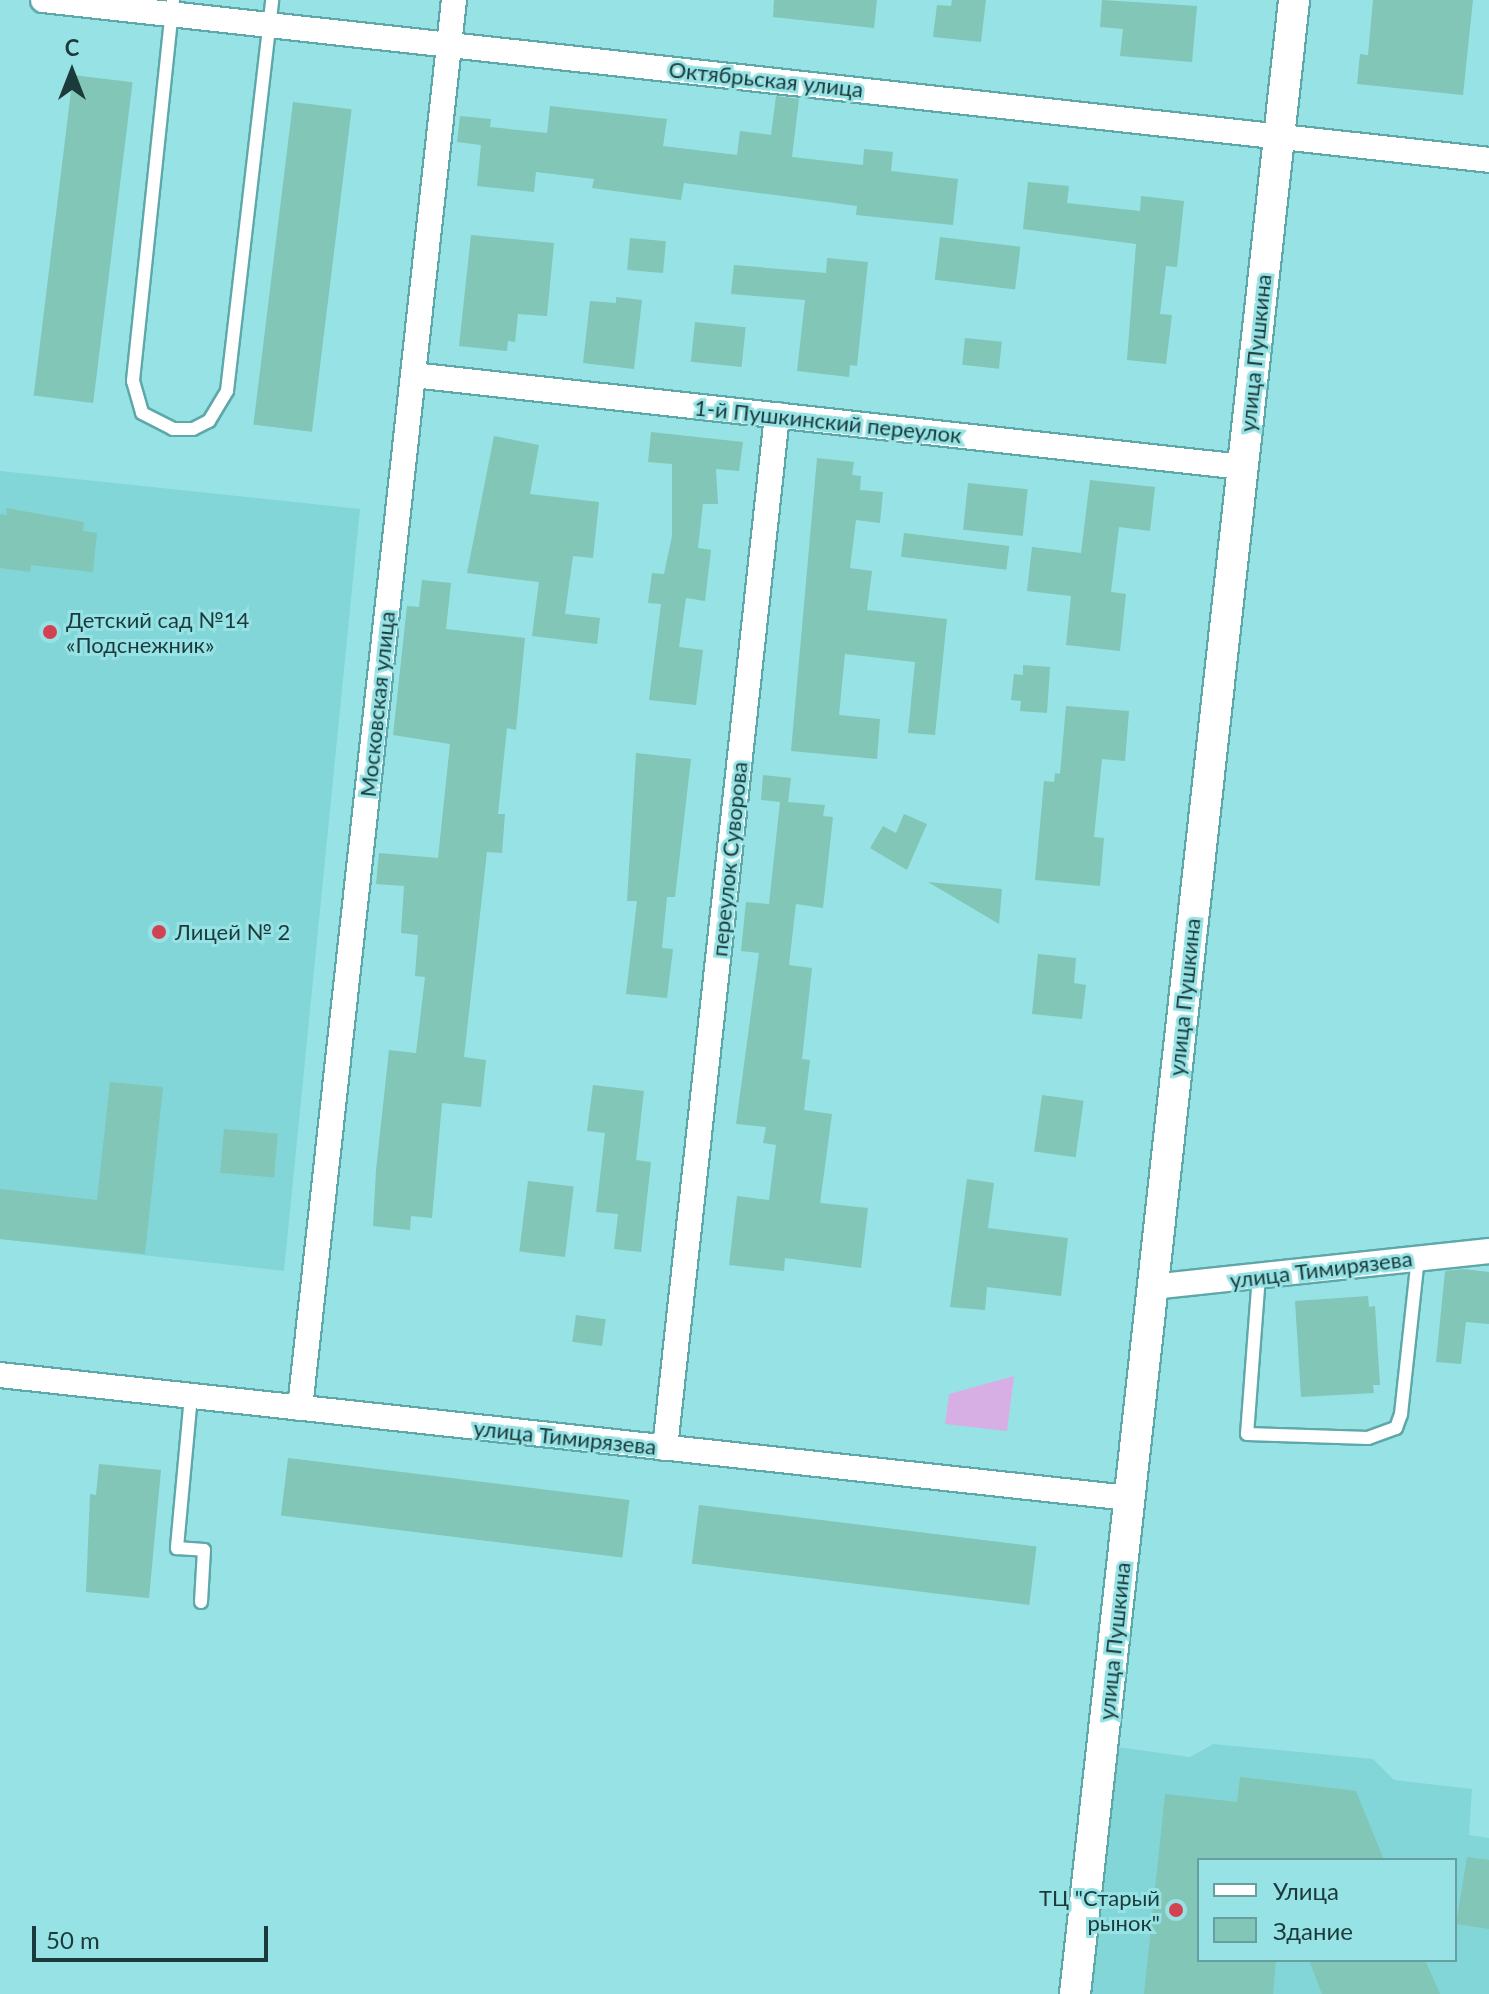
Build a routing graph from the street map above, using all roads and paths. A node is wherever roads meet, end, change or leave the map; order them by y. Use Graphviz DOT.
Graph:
graph roads {
  1 [pos="43,0"];
  2 [pos="454,0"];
  3 [pos="1294,0"];
  4 [pos="172,7"];
  5 [pos="271,12"];
  6 [pos="449,44"];
  7 [pos="1279,137"];
  8 [pos="1489,160"];
  9 [pos="413,375"];
  10 [pos="777,415"];
  11 [pos="1243,467"];
  12 [pos="1489,1251"];
  13 [pos="1418,1258"];
  14 [pos="1259,1275"];
  15 [pos="1152,1287"];
  16 [pos="0,1375"];
  17 [pos="191,1396"];
  18 [pos="300,1408"];
  19 [pos="665,1448"];
  20 [pos="1129,1498"];
  21 [pos="201,1602"];
  22 [pos="1075,1994"];
  1 -- 4 [label="street, Октябрьская улица"];
  2 -- 6 [label="street, Московская улица"];
  3 -- 7 [label="street, улица Пушкина"];
  4 -- 5 [label="street, Октябрьская улица"];
  4 -- 5 [label="lane"];
  5 -- 6 [label="street, Октябрьская улица"];
  6 -- 7 [label="street, Октябрьская улица"];
  6 -- 9 [label="street, Московская улица"];
  7 -- 8 [label="street, Октябрьская улица"];
  7 -- 11 [label="street, улица Пушкина"];
  9 -- 10 [label="street, 1-й Пушкинский переулок"];
  9 -- 18 [label="street, Московская улица"];
  10 -- 11 [label="street, 1-й Пушкинский переулок"];
  10 -- 19 [label="street, переулок Суворова"];
  11 -- 15 [label="street, улица Пушкина"];
  12 -- 13 [label="street, улица Тимирязева"];
  13 -- 14 [label="street, улица Тимирязева"];
  13 -- 14 [label="lane"];
  14 -- 15 [label="street, улица Тимирязева"];
  15 -- 20 [label="street, улица Пушкина"];
  16 -- 17 [label="street, улица Тимирязева"];
  17 -- 18 [label="street, улица Тимирязева"];
  17 -- 21 [label="lane"];
  18 -- 19 [label="street, улица Тимирязева"];
  19 -- 20 [label="street, улица Тимирязева"];
  20 -- 22 [label="street, улица Пушкина"];
}
